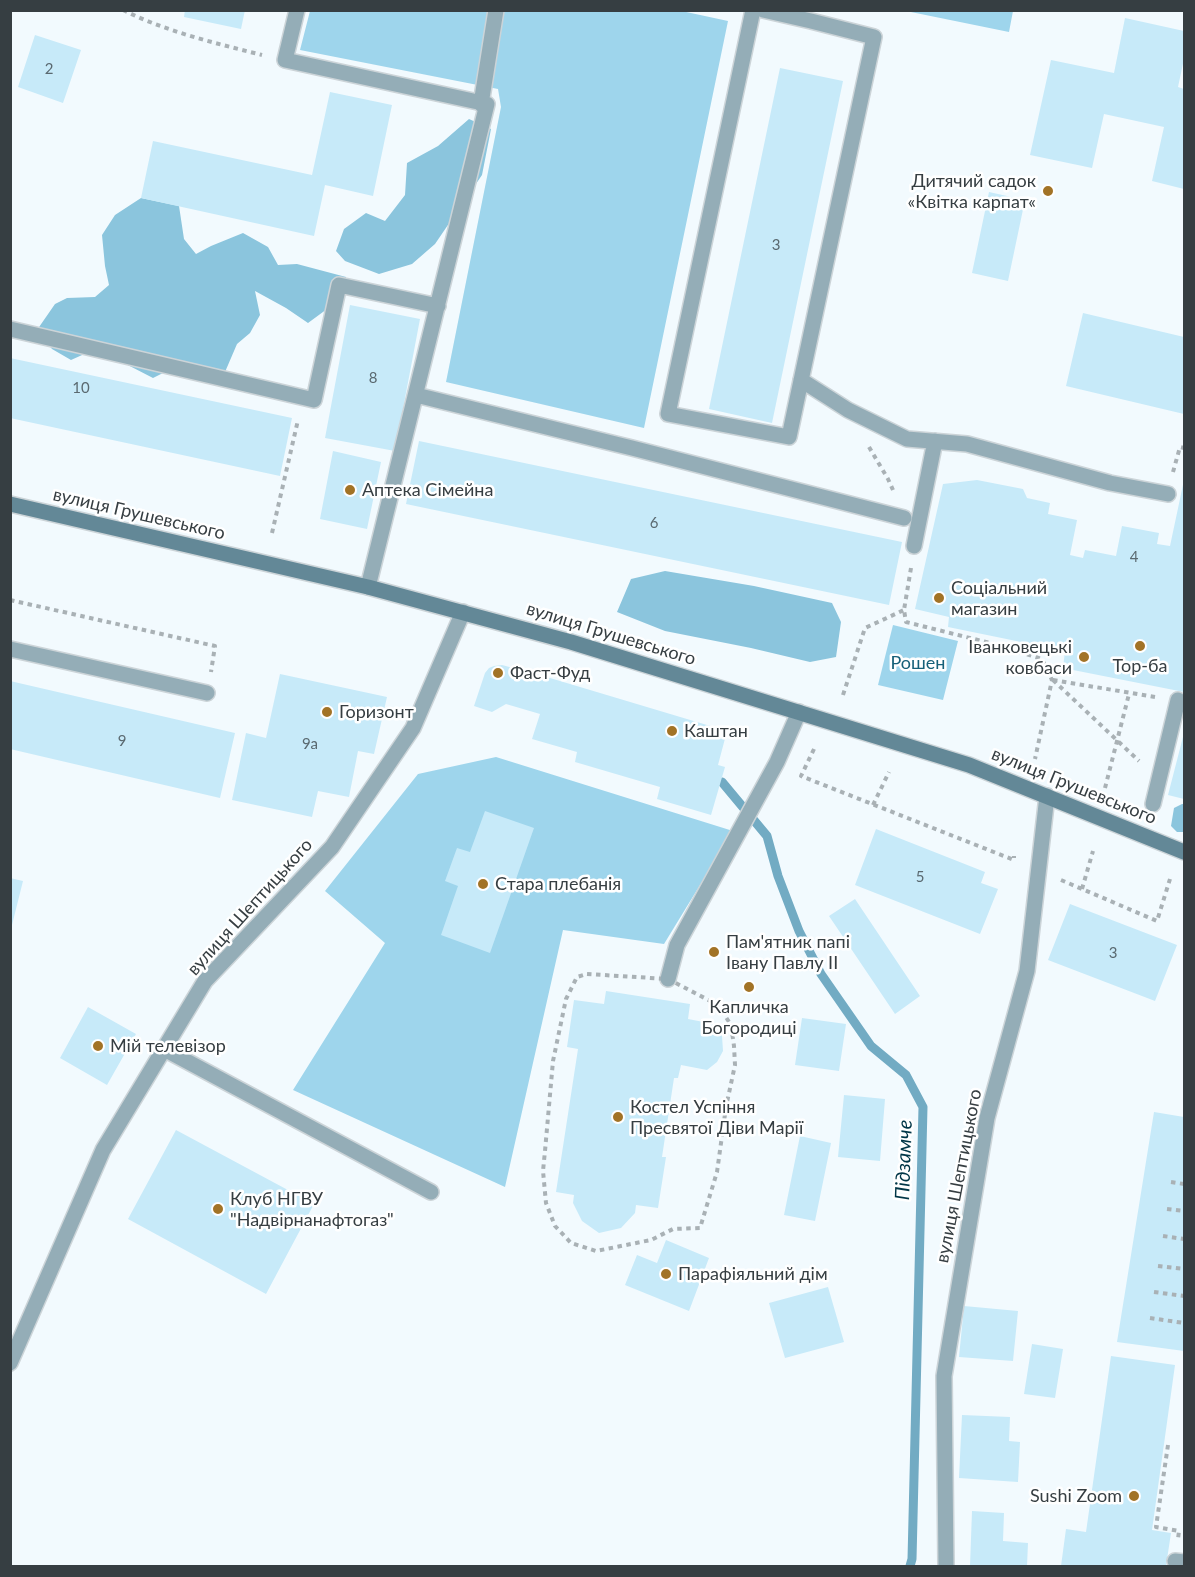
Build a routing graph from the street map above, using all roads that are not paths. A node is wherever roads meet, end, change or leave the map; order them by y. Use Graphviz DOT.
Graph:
graph roads {
  1 [pos="297,10"];
  2 [pos="496,10"];
  3 [pos="753,10"];
  4 [pos="763,10"];
  5 [pos="812,16"];
  6 [pos="481,103"];
  7 [pos="438,306"];
  8 [pos="10,329"];
  9 [pos="801,380"];
  10 [pos="416,395"];
  11 [pos="935,441"];
  12 [pos="1168,494"];
  13 [pos="10,504"];
  14 [pos="904,518"];
  15 [pos="914,546"];
  16 [pos="368,587"];
  17 [pos="463,612"];
  18 [pos="10,649"];
  19 [pos="207,693"];
  20 [pos="1178,700"];
  21 [pos="799,712"];
  22 [pos="1047,796"];
  23 [pos="1153,804"];
  24 [pos="1185,852"];
  25 [pos="668,979"];
  26 [pos="164,1049"];
  27 [pos="431,1192"];
  28 [pos="10,1363"];
  29 [pos="946,1566"];
  1 -- 6 [label="street"];
  2 -- 6 [label="street"];
  3 -- 9 [label="street"];
  4 -- 5 [label="street"];
  5 -- 9 [label="street"];
  6 -- 7 [label="street"];
  7 -- 8 [label="street"];
  7 -- 10 [label="street"];
  9 -- 11 [label="street"];
  10 -- 14 [label="street"];
  10 -- 16 [label="street"];
  11 -- 12 [label="street"];
  11 -- 15 [label="street"];
  13 -- 16 [label="street, вулиця Грушевського"];
  16 -- 17 [label="street, вулиця Грушевського"];
  17 -- 21 [label="street, вулиця Грушевського"];
  17 -- 26 [label="street, вулиця Шептицького"];
  18 -- 19 [label="street"];
  20 -- 23 [label="street"];
  21 -- 22 [label="street, вулиця Грушевського"];
  21 -- 25 [label="street"];
  22 -- 24 [label="street, вулиця Грушевського"];
  22 -- 29 [label="street, вулиця Шептицького"];
  26 -- 27 [label="street"];
  26 -- 28 [label="street, вулиця Шептицького"];
}
